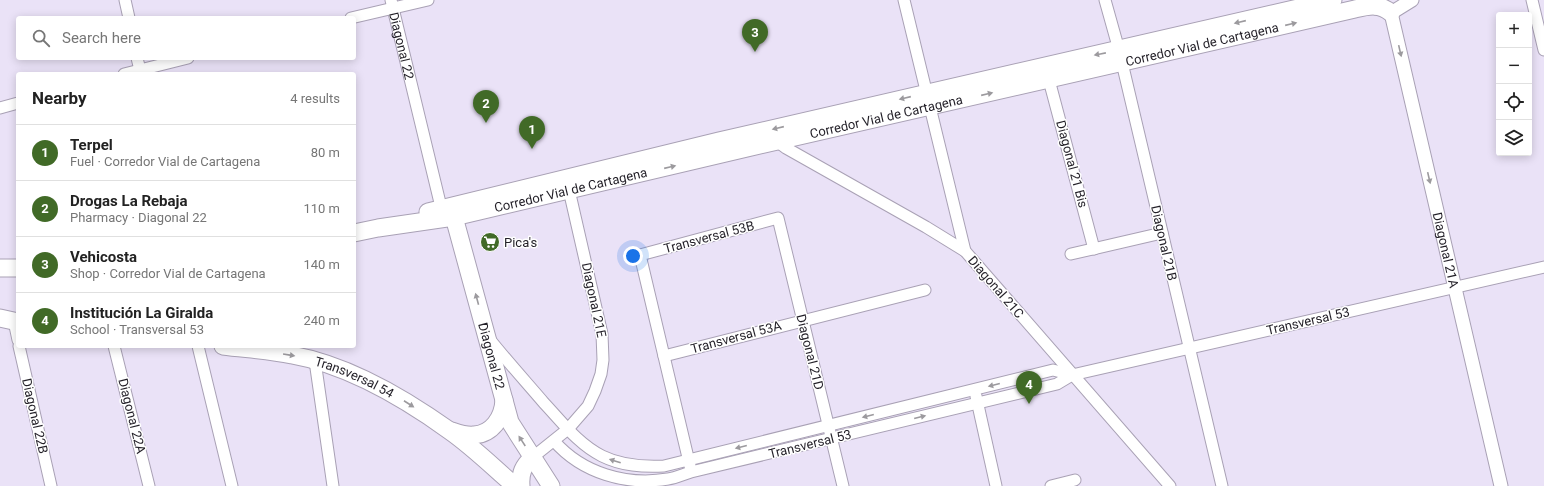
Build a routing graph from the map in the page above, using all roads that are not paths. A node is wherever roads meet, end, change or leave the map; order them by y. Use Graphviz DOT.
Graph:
graph roads {
  1 [pos="125,0"];
  2 [pos="428,0"];
  3 [pos="904,0"];
  4 [pos="1105,0"];
  5 [pos="1333,0"];
  6 [pos="1412,0"];
  7 [pos="1532,0"];
  8 [pos="392,4"];
  9 [pos="1391,13"];
  10 [pos="129,16"];
  11 [pos="356,16"];
  12 [pos="1544,50"];
  13 [pos="1120,56"];
  14 [pos="137,60"];
  15 [pos="181,60"];
  16 [pos="140,72"];
  17 [pos="1049,80"];
  18 [pos="929,100"];
  19 [pos="16,104"];
  20 [pos="0,108"];
  21 [pos="778,142"];
  22 [pos="569,190"];
  23 [pos="448,212"];
  24 [pos="778,218"];
  25 [pos="356,233"];
  26 [pos="1162,233"];
  27 [pos="1094,249"];
  28 [pos="965,251"];
  29 [pos="1071,254"];
  30 [pos="1544,267"];
  31 [pos="0,268"];
  32 [pos="16,268"];
  33 [pos="1455,288"];
  34 [pos="925,290"];
  35 [pos="11,320"];
  36 [pos="802,320"];
  37 [pos="16,334"];
  38 [pos="487,337"];
  39 [pos="19,348"];
  40 [pos="114,348"];
  41 [pos="198,348"];
  42 [pos="239,348"];
  43 [pos="1189,348"];
  44 [pos="664,356"];
  45 [pos="315,361"];
  46 [pos="1072,375"];
  47 [pos="974,390"];
  48 [pos="504,398"];
  49 [pos="978,403"];
  50 [pos="828,425"];
  51 [pos="568,430"];
  52 [pos="451,431"];
  53 [pos="831,439"];
  54 [pos="554,440"];
  55 [pos="532,457"];
  56 [pos="689,460"];
  57 [pos="692,472"];
  58 [pos="1076,480"];
  59 [pos="51,486"];
  60 [pos="149,486"];
  61 [pos="232,486"];
  62 [pos="333,486"];
  63 [pos="515,486"];
  64 [pos="521,486"];
  65 [pos="551,486"];
  66 [pos="843,486"];
  67 [pos="996,486"];
  68 [pos="1051,486"];
  69 [pos="1170,486"];
  70 [pos="1222,486"];
  71 [pos="1501,486"];
  1 -- 10 [label="street"];
  2 -- 8 [label="street"];
  3 -- 18 [label="street"];
  4 -- 13 [label="street, Diagonal 21B"];
  5 -- 13 [label="main road, Corredor Vial de Cartagena, one-way"];
  6 -- 9 [label="street"];
  7 -- 12 [label="street"];
  8 -- 11 [label="street"];
  8 -- 23 [label="street, Diagonal 22"];
  13 -- 9 [label="main road, Corredor Vial de Cartagena, one-way"];
  9 -- 33 [label="street, Diagonal 21A, one-way"];
  13 -- 17 [label="main road, Corredor Vial de Cartagena"];
  13 -- 18 [label="main road, Corredor Vial de Cartagena, one-way"];
  13 -- 26 [label="street, Diagonal 21B"];
  14 -- 16 [label="street"];
  15 -- 16 [label="street"];
  18 -- 17 [label="main road, Corredor Vial de Cartagena, one-way"];
  17 -- 27 [label="street, Diagonal 21 Bis"];
  18 -- 21 [label="main road, Corredor Vial de Cartagena"];
  18 -- 23 [label="main road, Corredor Vial de Cartagena, one-way"];
  18 -- 28 [label="street"];
  19 -- 20 [label="street"];
  22 -- 21 [label="main road, Corredor Vial de Cartagena, one-way"];
  21 -- 28 [label="street, Diagonal 21C"];
  22 -- 23 [label="main road, Corredor Vial de Cartagena"];
  22 -- 51 [label="street, Diagonal 21E"];
  23 -- 25 [label="main road, Corredor Vial de Cartagena"];
  38 -- 23 [label="main road, Diagonal 22, one-way"];
  24 -- 36 [label="street, Diagonal 21D"];
  24 -- 44 [label="street, Transversal 53B"];
  26 -- 27 [label="street"];
  26 -- 43 [label="street, Diagonal 21B"];
  27 -- 29 [label="street"];
  28 -- 46 [label="street, Diagonal 21C"];
  30 -- 33 [label="street, Transversal 53"];
  31 -- 32 [label="main road"];
  33 -- 43 [label="street, Transversal 53"];
  33 -- 71 [label="street, Diagonal 21A"];
  34 -- 36 [label="street, Transversal 53A"];
  35 -- 37 [label="street"];
  36 -- 44 [label="street, Transversal 53A"];
  36 -- 50 [label="street, Diagonal 21D"];
  38 -- 48 [label="main road, Diagonal 22"];
  38 -- 51 [label="street, Transversal 53"];
  39 -- 59 [label="street, Diagonal 22B"];
  40 -- 60 [label="street, Diagonal 22A"];
  41 -- 61 [label="street"];
  42 -- 45 [label="main road, Transversal 54, one-way"];
  43 -- 46 [label="street, Transversal 53"];
  43 -- 70 [label="street, Diagonal 21B"];
  44 -- 56 [label="street"];
  45 -- 52 [label="main road, Transversal 54, one-way"];
  45 -- 62 [label="street"];
  46 -- 47 [label="street, Transversal 53, one-way"];
  46 -- 49 [label="street, Transversal 53"];
  46 -- 69 [label="street, Diagonal 21C"];
  47 -- 49 [label="street"];
  47 -- 50 [label="street, Transversal 53, one-way"];
  48 -- 52 [label="main road"];
  55 -- 48 [label="main road, Diagonal 22, one-way"];
  53 -- 49 [label="street, Transversal 53, one-way"];
  49 -- 67 [label="street"];
  50 -- 53 [label="street, Diagonal 21D"];
  50 -- 56 [label="street, Transversal 53, one-way"];
  51 -- 54 [label="street, Diagonal 21E"];
  56 -- 51 [label="street, Transversal 53, one-way"];
  52 -- 63 [label="main road"];
  53 -- 57 [label="street, Transversal 53"];
  53 -- 66 [label="street, Diagonal 21D"];
  54 -- 55 [label="street, Diagonal 21E"];
  54 -- 57 [label="street, Transversal 53"];
  55 -- 64 [label="main road"];
  55 -- 65 [label="main road, Diagonal 22"];
  56 -- 57 [label="street"];
  58 -- 68 [label="street"];
}
